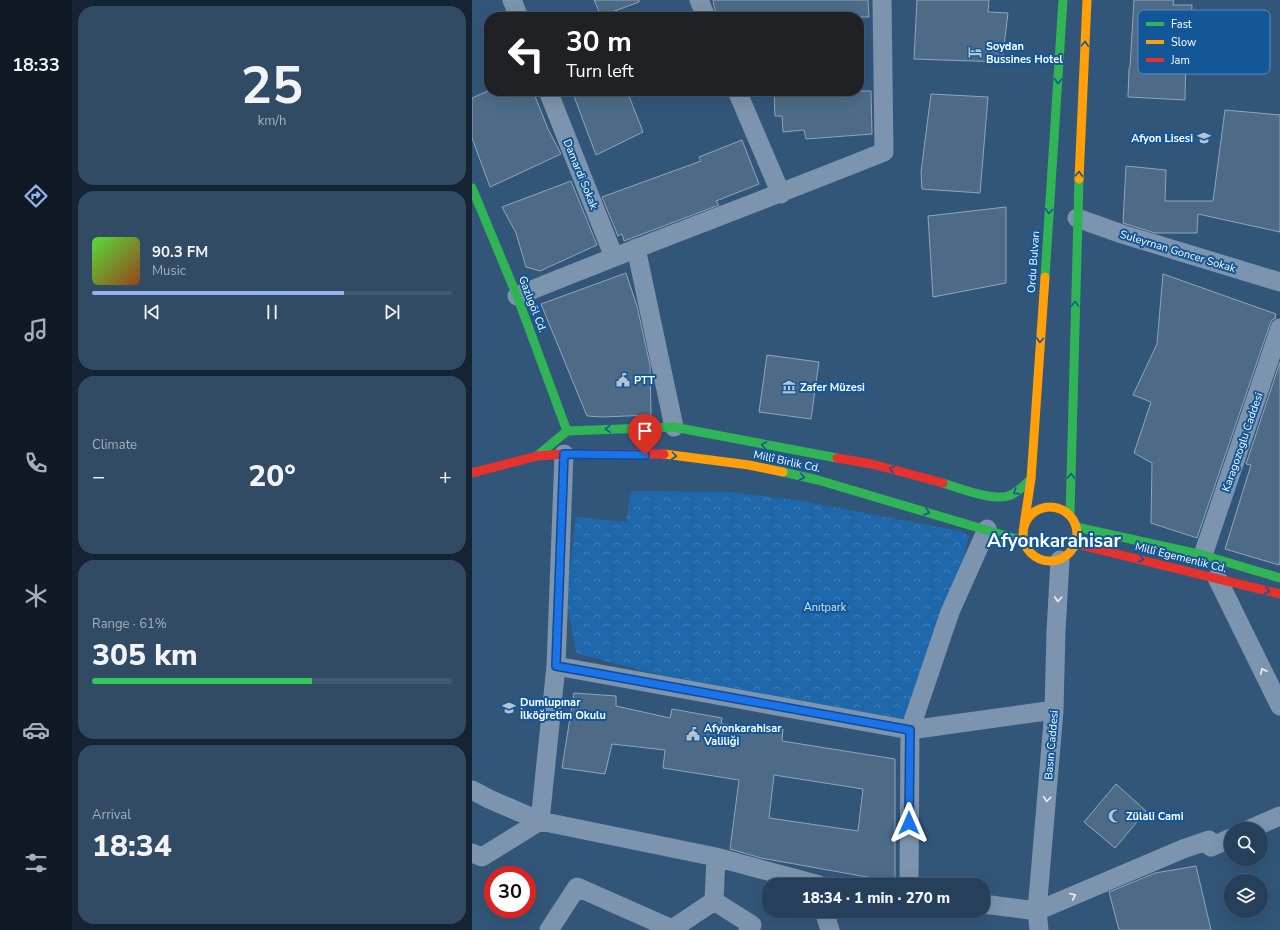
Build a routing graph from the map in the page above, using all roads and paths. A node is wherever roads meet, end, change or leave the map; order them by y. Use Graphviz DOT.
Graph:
graph roads {
  1 [pos="512,0"];
  2 [pos="699,0"];
  3 [pos="882,0"];
  4 [pos="1063,0"];
  5 [pos="1087,0"];
  6 [pos="517,12"];
  7 [pos="704,12"];
  8 [pos="550,96"];
  9 [pos="740,96"];
  10 [pos="472,188"];
  11 [pos="781,194"];
  12 [pos="1077,218"];
  13 [pos="636,248"];
  14 [pos="614,257"];
  15 [pos="1280,282"];
  16 [pos="517,296"];
  17 [pos="1280,328"];
  18 [pos="674,426"];
  19 [pos="567,431"];
  20 [pos="564,454"];
  21 [pos="537,456"];
  22 [pos="472,473"];
  23 [pos="1031,479"];
  24 [pos="1070,515"];
  25 [pos="1024,525"];
  26 [pos="1076,526"];
  27 [pos="987,529"];
  28 [pos="1023,540"];
  29 [pos="1076,544"];
  30 [pos="1203,555"];
  31 [pos="1060,560"];
  32 [pos="1217,578"];
  33 [pos="1280,578"];
  34 [pos="1280,594"];
  35 [pos="556,666"];
  36 [pos="1280,706"];
  37 [pos="1054,710"];
  38 [pos="910,730"];
  39 [pos="472,790"];
  40 [pos="1280,816"];
  41 [pos="540,821"];
  42 [pos="1266,822"];
  43 [pos="1224,840"];
  44 [pos="472,853"];
  45 [pos="716,857"];
  46 [pos="790,878"];
  47 [pos="908,878"];
  48 [pos="714,901"];
  49 [pos="990,905"];
  50 [pos="1037,911"];
  51 [pos="826,918"];
  52 [pos="549,930"];
  53 [pos="672,930"];
  54 [pos="748,930"];
  55 [pos="830,930"];
  56 [pos="1039,930"];
  1 -- 6 [label="street"];
  2 -- 7 [label="street"];
  3 -- 11 [label="street"];
  4 -- 23 [label="main road, Ordu Bulvarı, one-way"];
  12 -- 5 [label="main road, one-way"];
  8 -- 14 [label="street, Damardi Sokak"];
  9 -- 11 [label="street"];
  10 -- 16 [label="main road, Gazlıgöl Cd."];
  11 -- 13 [label="street"];
  12 -- 15 [label="street, Suleyrnan Goncer Sokak"];
  24 -- 12 [label="main road, one-way"];
  13 -- 14 [label="street"];
  13 -- 18 [label="street"];
  14 -- 16 [label="street"];
  16 -- 19 [label="main road, Gazlıgöl Cd."];
  17 -- 30 [label="street, Karagozoglu Caddesi"];
  18 -- 19 [label="main road, Millî Birlik Cd., one-way"];
  23 -- 18 [label="main road, Millî Birlik Cd., one-way"];
  19 -- 20 [label="main road"];
  19 -- 21 [label="main road, Millî Birlik Cd."];
  20 -- 21 [label="main road, Millî Birlik Cd."];
  20 -- 27 [label="main road, Millî Birlik Cd., one-way"];
  20 -- 35 [label="street"];
  21 -- 22 [label="main road, Millî Birlik Cd."];
  23 -- 25 [label="main road, Ordu Bulvarı"];
  24 -- 25 [label="main road"];
  24 -- 26 [label="main road"];
  25 -- 28 [label="main road"];
  26 -- 29 [label="main road"];
  26 -- 30 [label="main road, Millî Egemenlik Cd."];
  27 -- 28 [label="main road, Millî Birlik Cd."];
  27 -- 38 [label="street"];
  28 -- 31 [label="main road"];
  29 -- 31 [label="main road"];
  29 -- 32 [label="main road, Millî Egemenlik Cd., one-way"];
  30 -- 33 [label="main road, Millî Egemenlik Cd."];
  31 -- 37 [label="street, Basın Caddesi, one-way"];
  32 -- 34 [label="main road, Millî Egemenlik Cd., one-way"];
  36 -- 32 [label="street, one-way"];
  35 -- 38 [label="street"];
  35 -- 41 [label="street"];
  37 -- 38 [label="street"];
  37 -- 50 [label="street, Basın Caddesi, one-way"];
  38 -- 47 [label="street"];
  39 -- 41 [label="street"];
  40 -- 42 [label="street"];
  41 -- 44 [label="street"];
  41 -- 45 [label="street"];
  50 -- 43 [label="street, one-way"];
  45 -- 46 [label="street"];
  45 -- 48 [label="street"];
  48 -- 53 [label="street"];
  48 -- 54 [label="street"];
  49 -- 50 [label="street"];
  50 -- 56 [label="street, Basın Caddesi"];
  51 -- 55 [label="street"];
  52 -- 53 [label="street"];
}
